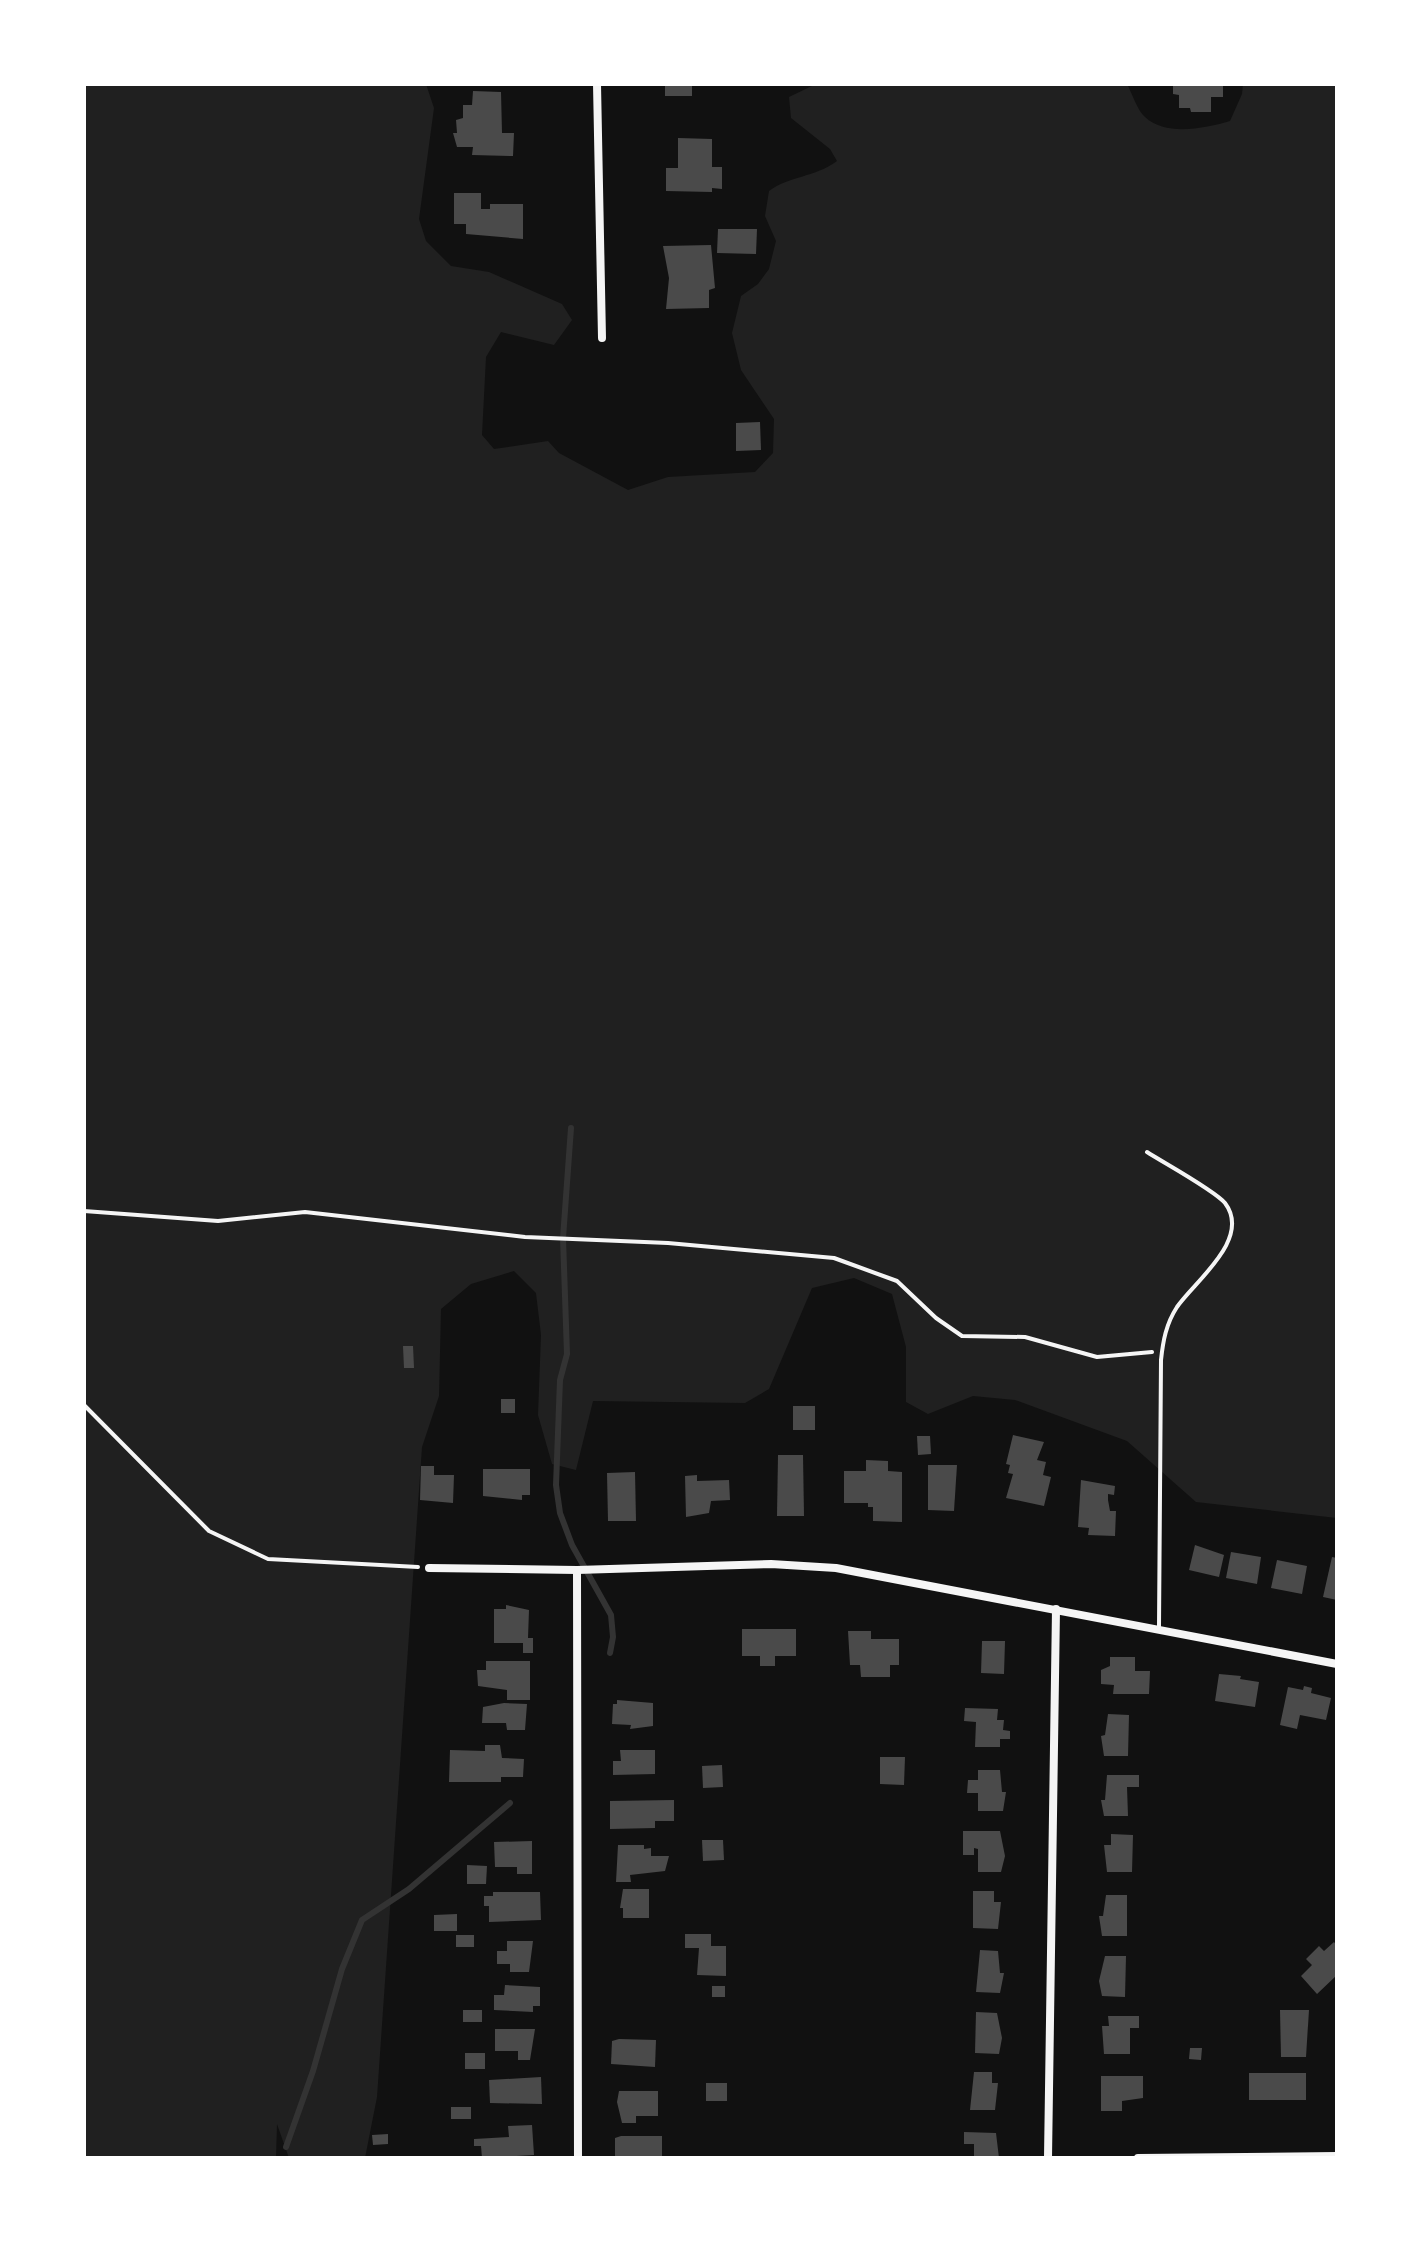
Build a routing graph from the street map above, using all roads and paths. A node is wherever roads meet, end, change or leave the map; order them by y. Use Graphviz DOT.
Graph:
graph roads {
  1 [pos="597,84"];
  2 [pos="602,338"];
  3 [pos="1147,1152"];
  4 [pos="84,1211"];
  5 [pos="1162,1351"];
  6 [pos="84,1405"];
  7 [pos="429,1568"];
  8 [pos="577,1570"];
  9 [pos="1056,1609"];
  10 [pos="1159,1627"];
  11 [pos="1337,1664"];
  12 [pos="1337,2156"];
  13 [pos="578,2158"];
  14 [pos="1048,2158"];
  15 [pos="1138,2158"];
  1 -- 2 [label="street"];
  3 -- 5 [label="lane"];
  4 -- 5 [label="path"];
  5 -- 10 [label="lane"];
  6 -- 7 [label="path"];
  7 -- 8 [label="street"];
  8 -- 9 [label="street"];
  8 -- 13 [label="street"];
  9 -- 10 [label="street"];
  9 -- 14 [label="street"];
  10 -- 11 [label="street"];
  12 -- 15 [label="street"];
}
